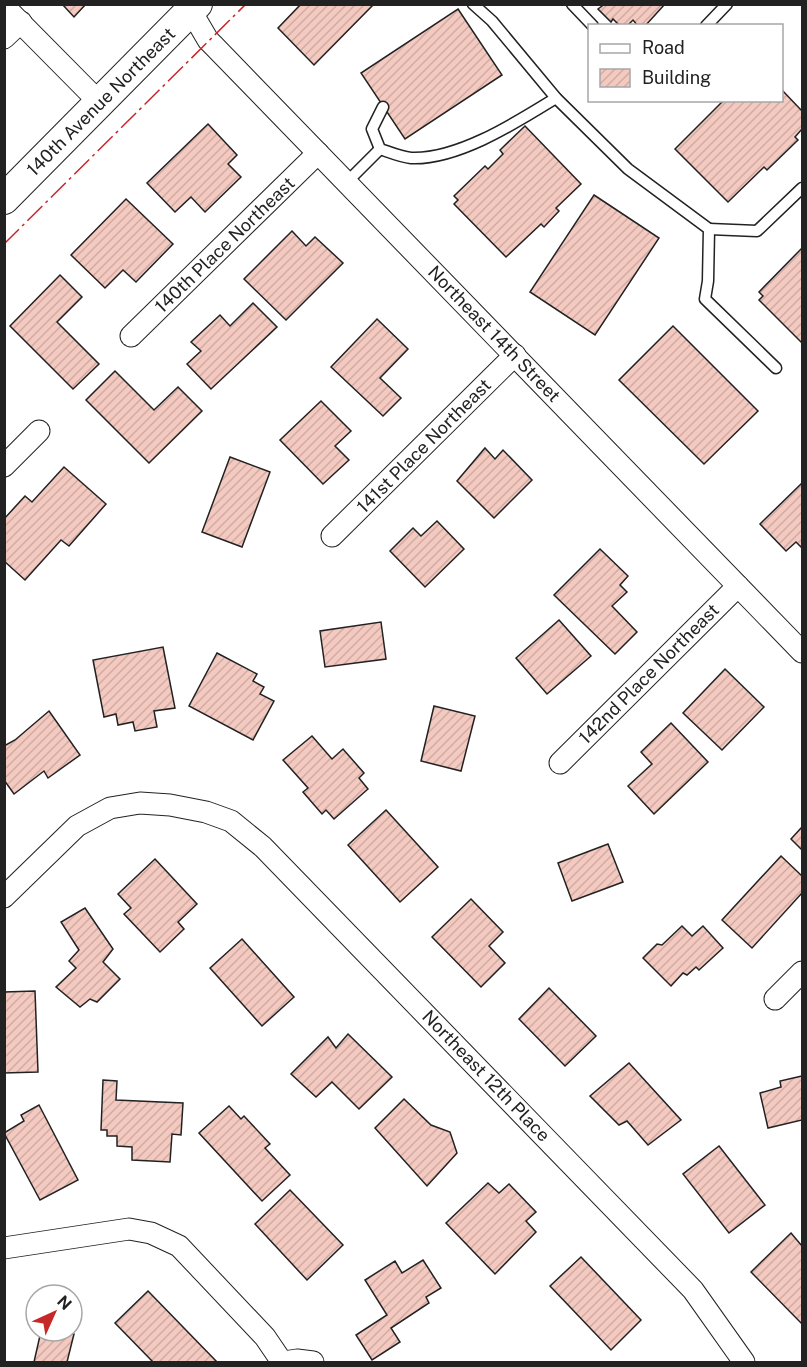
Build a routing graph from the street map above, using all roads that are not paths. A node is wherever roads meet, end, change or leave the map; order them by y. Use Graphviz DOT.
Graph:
graph roads {
  1 [pos="473,4"];
  2 [pos="572,4"];
  3 [pos="727,4"];
  4 [pos="4,6"];
  5 [pos="191,6"];
  6 [pos="21,22"];
  7 [pos="591,24"];
  8 [pos="708,24"];
  9 [pos="4,38"];
  10 [pos="556,98"];
  11 [pos="100,103"];
  12 [pos="383,107"];
  13 [pos="380,148"];
  14 [pos="318,153"];
  15 [pos="347,182"];
  16 [pos="802,188"];
  17 [pos="4,199"];
  18 [pos="709,229"];
  19 [pos="131,336"];
  20 [pos="515,355"];
  21 [pos="776,368"];
  22 [pos="39,431"];
  23 [pos="4,466"];
  24 [pos="332,536"];
  25 [pos="738,586"];
  26 [pos="800,643"];
  27 [pos="560,763"];
  28 [pos="4,897"];
  29 [pos="802,972"];
  30 [pos="776,999"];
  31 [pos="4,1248"];
  32 [pos="283,1362"];
  33 [pos="313,1362"];
  34 [pos="744,1362"];
  1 -- 10 [label="lane"];
  2 -- 7 [label="lane"];
  3 -- 8 [label="lane"];
  4 -- 6 [label="street"];
  5 -- 11 [label="main road, 140th Avenue Northeast"];
  5 -- 14 [label="street, Northeast 14th Street"];
  6 -- 9 [label="street"];
  6 -- 11 [label="street"];
  10 -- 13 [label="lane"];
  10 -- 18 [label="lane"];
  11 -- 17 [label="main road, 140th Avenue Northeast"];
  12 -- 13 [label="lane"];
  13 -- 15 [label="lane"];
  14 -- 15 [label="street, Northeast 14th Street"];
  14 -- 19 [label="street, 140th Place Northeast"];
  15 -- 20 [label="street, Northeast 14th Street"];
  16 -- 18 [label="lane"];
  18 -- 21 [label="lane"];
  20 -- 24 [label="street, 141st Place Northeast"];
  20 -- 25 [label="street, Northeast 14th Street"];
  22 -- 23 [label="street"];
  25 -- 26 [label="street, Northeast 14th Street"];
  25 -- 27 [label="street, 142nd Place Northeast"];
  28 -- 34 [label="street, Northeast 12th Place"];
  29 -- 30 [label="street"];
  31 -- 32 [label="street"];
  32 -- 33 [label="street"];
}
